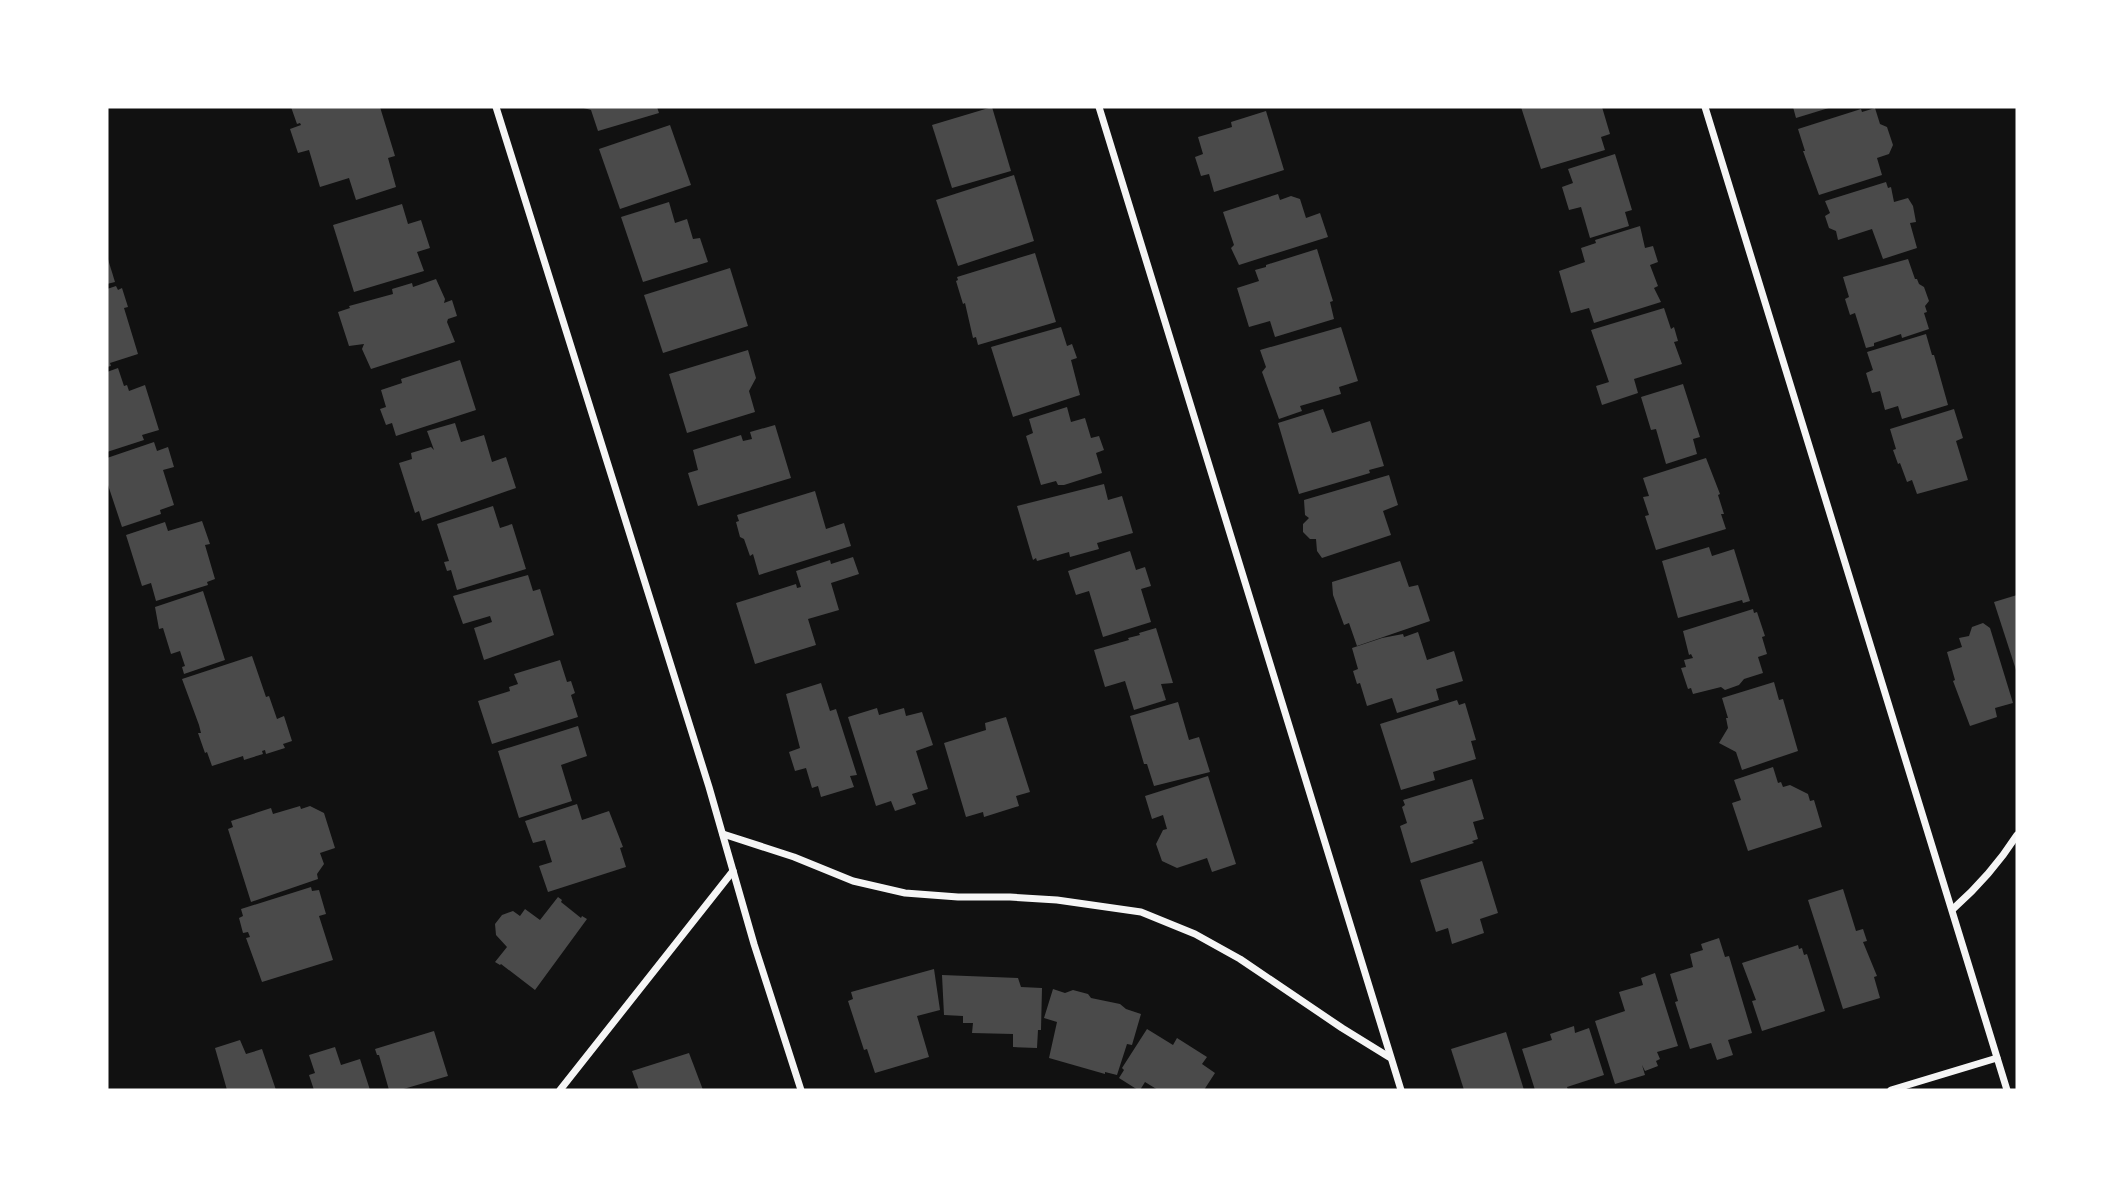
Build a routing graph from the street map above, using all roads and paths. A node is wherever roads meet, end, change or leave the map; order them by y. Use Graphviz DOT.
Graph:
graph roads {
  1 [pos="496,107"];
  2 [pos="1099,107"];
  3 [pos="1705,107"];
  4 [pos="723,834"];
  5 [pos="2017,835"];
  6 [pos="733,871"];
  7 [pos="1953,909"];
  8 [pos="1390,1058"];
  9 [pos="1997,1058"];
  10 [pos="560,1090"];
  11 [pos="801,1090"];
  12 [pos="1401,1090"];
  13 [pos="1891,1090"];
  14 [pos="2007,1090"];
  1 -- 4 [label="street"];
  2 -- 8 [label="street"];
  3 -- 7 [label="street"];
  4 -- 6 [label="street"];
  4 -- 8 [label="street"];
  5 -- 7 [label="street"];
  6 -- 10 [label="street"];
  6 -- 11 [label="street"];
  7 -- 9 [label="street"];
  8 -- 12 [label="street"];
  9 -- 13 [label="street"];
  9 -- 14 [label="street"];
}
